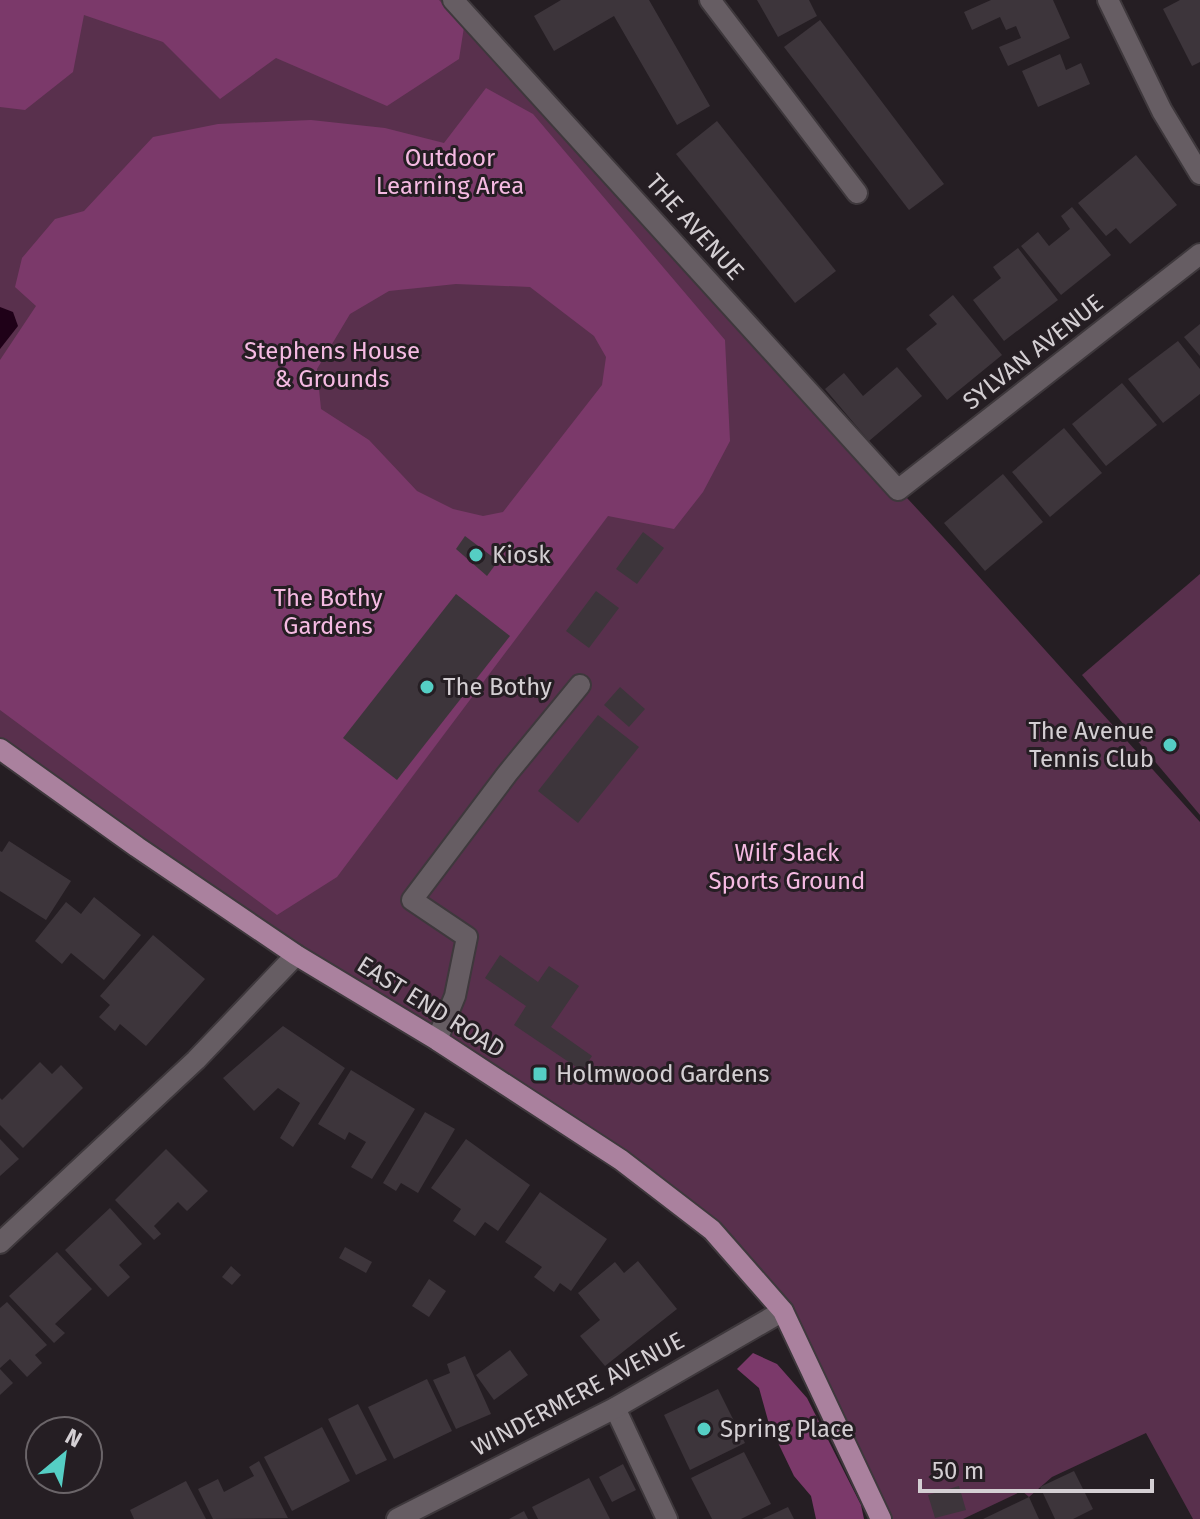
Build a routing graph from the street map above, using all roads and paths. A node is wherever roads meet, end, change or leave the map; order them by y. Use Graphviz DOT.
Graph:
graph roads {
  1 [pos="453,0"];
  2 [pos="710,0"];
  3 [pos="1108,0"];
  4 [pos="1200,174"];
  5 [pos="857,193"];
  6 [pos="1200,254"];
  7 [pos="898,490"];
  8 [pos="580,685"];
  9 [pos="0,749"];
  10 [pos="296,955"];
  11 [pos="437,1040"];
  12 [pos="0,1243"];
  13 [pos="783,1311"];
  14 [pos="615,1408"];
  15 [pos="397,1519"];
  16 [pos="667,1519"];
  17 [pos="881,1519"];
  1 -- 7 [label="street, THE AVENUE"];
  2 -- 5 [label="street"];
  3 -- 4 [label="street"];
  6 -- 7 [label="street, SYLVAN AVENUE"];
  8 -- 11 [label="street"];
  9 -- 10 [label="main road, EAST END ROAD"];
  10 -- 11 [label="main road, EAST END ROAD"];
  10 -- 12 [label="street"];
  11 -- 13 [label="main road, EAST END ROAD"];
  13 -- 14 [label="street, WINDERMERE AVENUE"];
  13 -- 17 [label="main road, EAST END ROAD"];
  14 -- 15 [label="street, WINDERMERE AVENUE"];
  14 -- 16 [label="street"];
}
